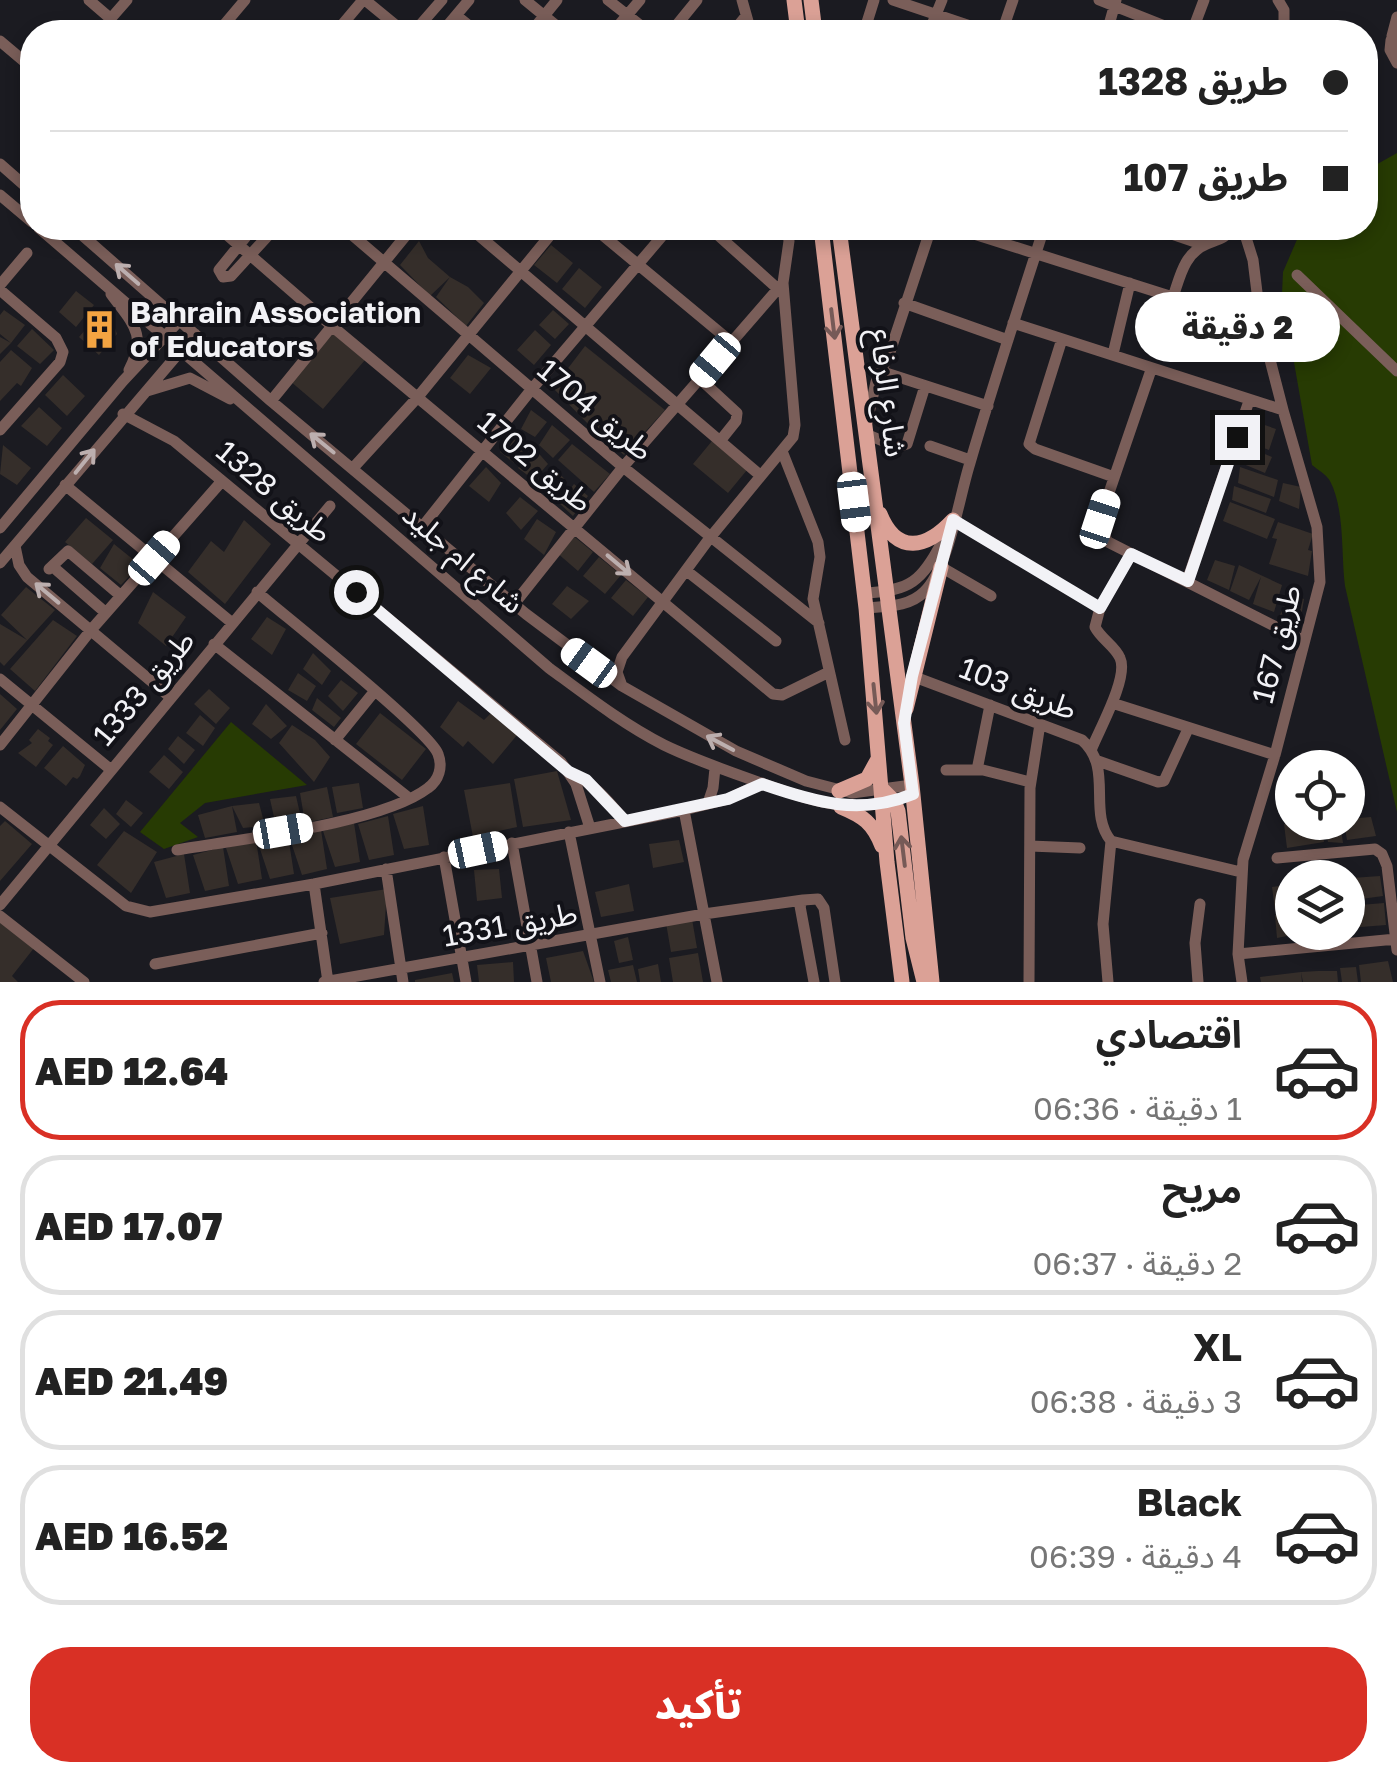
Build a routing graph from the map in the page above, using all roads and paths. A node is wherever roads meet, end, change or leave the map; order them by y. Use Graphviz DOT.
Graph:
graph roads {
  1 [pos="89,0"];
  2 [pos="126,0"];
  3 [pos="245,0"];
  4 [pos="442,0"];
  5 [pos="469,0"];
  6 [pos="525,0"];
  7 [pos="557,0"];
  8 [pos="608,0"];
  9 [pos="640,0"];
  10 [pos="742,0"];
  11 [pos="893,0"];
  12 [pos="942,0"];
  13 [pos="1100,0"];
  14 [pos="1278,0"];
  15 [pos="371,2"];
  16 [pos="1115,2"];
  17 [pos="936,14"];
  18 [pos="627,15"];
  19 [pos="456,16"];
  20 [pos="544,16"];
  21 [pos="746,16"];
  22 [pos="1397,17"];
  23 [pos="110,19"];
  24 [pos="228,20"];
  25 [pos="350,20"];
  26 [pos="391,20"];
  27 [pos="424,20"];
  28 [pos="452,20"];
  29 [pos="461,20"];
  30 [pos="541,20"];
  31 [pos="549,20"];
  32 [pos="623,20"];
  33 [pos="633,20"];
  34 [pos="742,20"];
  35 [pos="747,20"];
  36 [pos="934,20"];
  37 [pos="953,20"];
  38 [pos="1154,20"];
  39 [pos="1284,20"];
  40 [pos="0,41"];
  41 [pos="1394,42"];
  42 [pos="20,58"];
  43 [pos="1397,63"];
  44 [pos="0,164"];
  45 [pos="20,182"];
  46 [pos="0,194"];
  47 [pos="20,212"];
  48 [pos="54,240"];
  49 [pos="88,240"];
  50 [pos="234,240"];
  51 [pos="242,240"];
  52 [pos="264,240"];
  53 [pos="358,240"];
  54 [pos="401,240"];
  55 [pos="484,240"];
  56 [pos="546,240"];
  57 [pos="609,240"];
  58 [pos="659,240"];
  59 [pos="724,240"];
  60 [pos="789,240"];
  61 [pos="822,240"];
  62 [pos="841,240"];
  63 [pos="927,240"];
  64 [pos="991,240"];
  65 [pos="1040,240"];
  66 [pos="1189,240"];
  67 [pos="1220,240"];
  68 [pos="1247,240"];
  69 [pos="239,244"];
  70 [pos="1204,245"];
  71 [pos="27,253"];
  72 [pos="251,254"];
  73 [pos="1035,255"];
  74 [pos="383,261"];
  75 [pos="638,264"];
  76 [pos="520,270"];
  77 [pos="1297,275"];
  78 [pos="100,278"];
  79 [pos="1130,283"];
  80 [pos="780,286"];
  81 [pos="0,288"];
  82 [pos="1173,297"];
  83 [pos="904,303"];
  84 [pos="180,320"];
  85 [pos="1013,323"];
  86 [pos="1261,325"];
  87 [pos="586,326"];
  88 [pos="333,327"];
  89 [pos="195,334"];
  90 [pos="466,334"];
  91 [pos="167,336"];
  92 [pos="1062,338"];
  93 [pos="1008,340"];
  94 [pos="730,341"];
  95 [pos="181,349"];
  96 [pos="1113,354"];
  97 [pos="1152,370"];
  98 [pos="1397,370"];
  99 [pos="880,371"];
  100 [pos="699,378"];
  101 [pos="123,381"];
  102 [pos="925,386"];
  103 [pos="532,390"];
  104 [pos="143,392"];
  105 [pos="417,398"];
  106 [pos="271,401"];
  107 [pos="1249,401"];
  108 [pos="678,404"];
  109 [pos="988,406"];
  110 [pos="1283,410"];
  111 [pos="123,414"];
  112 [pos="259,416"];
  113 [pos="0,430"];
  114 [pos="865,432"];
  115 [pos="720,441"];
  116 [pos="930,446"];
  117 [pos="782,451"];
  118 [pos="484,452"];
  119 [pos="970,460"];
  120 [pos="623,467"];
  121 [pos="353,468"];
  122 [pos="761,476"];
  123 [pos="1114,477"];
  124 [pos="222,481"];
  125 [pos="65,486"];
  126 [pos="873,496"];
  127 [pos="330,506"];
  128 [pos="953,520"];
  129 [pos="424,526"];
  130 [pos="0,528"];
  131 [pos="574,528"];
  132 [pos="709,539"];
  133 [pos="297,544"];
  134 [pos="15,546"];
  135 [pos="1131,554"];
  136 [pos="154,558"];
  137 [pos="0,563"];
  138 [pos="942,567"];
  139 [pos="688,572"];
  140 [pos="1188,581"];
  141 [pos="257,592"];
  142 [pos="121,596"];
  143 [pos="991,596"];
  144 [pos="887,599"];
  145 [pos="866,600"];
  146 [pos="663,602"];
  147 [pos="514,604"];
  148 [pos="1100,608"];
  149 [pos="106,613"];
  150 [pos="231,622"];
  151 [pos="820,624"];
  152 [pos="92,630"];
  153 [pos="1304,641"];
  154 [pos="776,642"];
  155 [pos="214,644"];
  156 [pos="828,672"];
  157 [pos="912,676"];
  158 [pos="0,679"];
  159 [pos="622,686"];
  160 [pos="374,692"];
  161 [pos="170,698"];
  162 [pos="33,704"];
  163 [pos="1112,704"];
  164 [pos="990,705"];
  165 [pos="904,723"];
  166 [pos="1040,724"];
  167 [pos="1188,729"];
  168 [pos="335,740"];
  169 [pos="846,740"];
  170 [pos="880,740"];
  171 [pos="0,745"];
  172 [pos="1276,750"];
  173 [pos="1095,754"];
  174 [pos="1275,754"];
  175 [pos="715,768"];
  176 [pos="110,769"];
  177 [pos="946,770"];
  178 [pos="977,770"];
  179 [pos="569,772"];
  180 [pos="1030,782"];
  181 [pos="762,784"];
  182 [pos="912,789"];
  183 [pos="408,798"];
  184 [pos="887,798"];
  185 [pos="840,799"];
  186 [pos="708,804"];
  187 [pos="0,807"];
  188 [pos="684,810"];
  189 [pos="625,821"];
  190 [pos="590,828"];
  191 [pos="570,832"];
  192 [pos="1111,842"];
  193 [pos="512,843"];
  194 [pos="47,846"];
  195 [pos="1030,846"];
  196 [pos="1080,848"];
  197 [pos="177,850"];
  198 [pos="444,857"];
  199 [pos="1278,858"];
  200 [pos="888,862"];
  201 [pos="386,869"];
  202 [pos="1241,872"];
  203 [pos="314,884"];
  204 [pos="803,900"];
  205 [pos="1200,904"];
  206 [pos="0,905"];
  207 [pos="704,914"];
  208 [pos="0,916"];
  209 [pos="322,933"];
  210 [pos="588,937"];
  211 [pos="1396,945"];
  212 [pos="530,947"];
  213 [pos="1238,954"];
  214 [pos="463,959"];
  215 [pos="155,964"];
  216 [pos="402,975"];
  217 [pos="84,982"];
  218 [pos="327,982"];
  219 [pos="466,982"];
  220 [pos="536,982"];
  221 [pos="600,982"];
  222 [pos="718,982"];
  223 [pos="814,982"];
  224 [pos="834,982"];
  225 [pos="902,982"];
  226 [pos="924,982"];
  227 [pos="932,982"];
  228 [pos="1029,982"];
  229 [pos="1108,982"];
  230 [pos="1198,982"];
  231 [pos="1242,982"];
  1 -- 23 [label="street"];
  2 -- 23 [label="street"];
  3 -- 24 [label="street"];
  4 -- 27 [label="street"];
  5 -- 19 [label="street"];
  6 -- 20 [label="street"];
  7 -- 20 [label="street"];
  8 -- 18 [label="street"];
  9 -- 18 [label="street"];
  10 -- 21 [label="street"];
  11 -- 17 [label="street"];
  12 -- 17 [label="street"];
  13 -- 16 [label="street"];
  14 -- 39 [label="street"];
  15 -- 25 [label="street"];
  15 -- 26 [label="street"];
  16 -- 38 [label="street"];
  17 -- 36 [label="street"];
  17 -- 37 [label="street"];
  18 -- 32 [label="street"];
  18 -- 33 [label="street"];
  19 -- 28 [label="street"];
  19 -- 29 [label="street"];
  20 -- 30 [label="street"];
  20 -- 31 [label="street"];
  21 -- 34 [label="street"];
  21 -- 35 [label="street"];
  22 -- 41 [label="street"];
  40 -- 42 [label="street"];
  41 -- 43 [label="street"];
  44 -- 45 [label="street"];
  46 -- 47 [label="street"];
  48 -- 78 [label="street, شارع ام جليد"];
  84 -- 49 [label="street, شارع ام جليد, one-way"];
  50 -- 69 [label="street, طريق 1702"];
  51 -- 69 [label="street"];
  52 -- 72 [label="street"];
  53 -- 74 [label="street, طريق 1704"];
  54 -- 74 [label="street"];
  55 -- 76 [label="street"];
  56 -- 76 [label="street"];
  57 -- 75 [label="street"];
  58 -- 75 [label="street"];
  59 -- 80 [label="street"];
  60 -- 80 [label="street"];
  61 -- 145 [label="main road, شارع الرفاع, one-way"];
  62 -- 114 [label="main road, شارع الرفاع"];
  63 -- 83 [label="street"];
  64 -- 73 [label="street"];
  65 -- 73 [label="street"];
  66 -- 70 [label="street"];
  67 -- 70 [label="street"];
  68 -- 86 [label="street, طريق 167"];
  69 -- 72 [label="street, طريق 1702"];
  69 -- 72 [label="street"];
  70 -- 82 [label="street"];
  71 -- 81 [label="street"];
  72 -- 88 [label="street, طريق 1702"];
  73 -- 79 [label="street"];
  73 -- 85 [label="street"];
  74 -- 88 [label="street"];
  74 -- 90 [label="street, طريق 1704"];
  75 -- 87 [label="street"];
  75 -- 94 [label="street"];
  76 -- 87 [label="street"];
  76 -- 90 [label="street"];
  77 -- 98 [label="street"];
  78 -- 91 [label="street, شارع ام جليد"];
  78 -- 101 [label="street"];
  79 -- 82 [label="street"];
  79 -- 96 [label="street"];
  80 -- 94 [label="street"];
  80 -- 117 [label="street"];
  81 -- 113 [label="street"];
  82 -- 86 [label="street"];
  83 -- 93 [label="street"];
  83 -- 99 [label="street"];
  84 -- 89 [label="street, شارع ام جليد"];
  84 -- 91 [label="street"];
  85 -- 92 [label="street"];
  85 -- 93 [label="street"];
  86 -- 110 [label="street, طريق 167"];
  87 -- 103 [label="street"];
  87 -- 108 [label="street"];
  88 -- 105 [label="street, طريق 1702"];
  88 -- 106 [label="street"];
  89 -- 95 [label="street"];
  89 -- 106 [label="street, شارع ام جليد"];
  90 -- 103 [label="street, طريق 1704"];
  90 -- 105 [label="street"];
  91 -- 95 [label="street, شارع ام جليد"];
  91 -- 101 [label="street"];
  92 -- 96 [label="street"];
  92 -- 123 [label="street"];
  93 -- 109 [label="street"];
  94 -- 100 [label="street"];
  95 -- 104 [label="street"];
  95 -- 112 [label="street, شارع ام جليد"];
  96 -- 97 [label="street"];
  97 -- 107 [label="street"];
  97 -- 123 [label="street"];
  99 -- 102 [label="street"];
  99 -- 114 [label="street"];
  100 -- 108 [label="street"];
  100 -- 115 [label="street"];
  101 -- 130 [label="street"];
  102 -- 109 [label="street"];
  102 -- 114 [label="street"];
  103 -- 118 [label="street"];
  103 -- 120 [label="street, طريق 1704"];
  104 -- 111 [label="street"];
  104 -- 112 [label="street"];
  105 -- 118 [label="street, طريق 1702"];
  105 -- 121 [label="street"];
  121 -- 106 [label="street, شارع ام جليد, one-way"];
  107 -- 110 [label="street"];
  107 -- 140 [label="street"];
  108 -- 115 [label="street"];
  108 -- 120 [label="street"];
  109 -- 119 [label="street"];
  110 -- 153 [label="street, طريق 167"];
  111 -- 124 [label="street, طريق 1328"];
  125 -- 111 [label="street, one-way"];
  112 -- 175 [label="street, شارع ام جليد"];
  114 -- 126 [label="main road, شارع الرفاع"];
  115 -- 122 [label="street"];
  116 -- 119 [label="street"];
  117 -- 122 [label="street"];
  117 -- 151 [label="street"];
  118 -- 129 [label="street"];
  118 -- 131 [label="street, طريق 1702"];
  119 -- 128 [label="street"];
  120 -- 131 [label="street"];
  120 -- 132 [label="street, طريق 1704"];
  121 -- 129 [label="street, شارع ام جليد"];
  122 -- 132 [label="street"];
  123 -- 135 [label="street"];
  124 -- 133 [label="street, طريق 1328"];
  124 -- 136 [label="street"];
  125 -- 134 [label="street"];
  125 -- 136 [label="street"];
  126 -- 128 [label="main road"];
  126 -- 144 [label="main road, شارع الرفاع"];
  127 -- 133 [label="street, طريق 1333"];
  128 -- 138 [label="street"];
  128 -- 144 [label="street"];
  128 -- 148 [label="street"];
  129 -- 147 [label="street, شارع ام جليد"];
  131 -- 146 [label="street, طريق 1702, one-way"];
  131 -- 147 [label="street"];
  132 -- 139 [label="street"];
  132 -- 151 [label="street, طريق 1704"];
  133 -- 141 [label="street, طريق 1333"];
  133 -- 179 [label="street, طريق 1328"];
  134 -- 137 [label="street"];
  152 -- 134 [label="street, one-way"];
  135 -- 140 [label="street"];
  135 -- 148 [label="street"];
  136 -- 142 [label="street"];
  136 -- 150 [label="street"];
  138 -- 143 [label="street"];
  138 -- 144 [label="street"];
  138 -- 157 [label="main road"];
  139 -- 146 [label="street"];
  139 -- 154 [label="street"];
  140 -- 153 [label="street"];
  141 -- 150 [label="street, طريق 1333"];
  141 -- 160 [label="street"];
  142 -- 149 [label="street"];
  142 -- 149 [label="street"];
  144 -- 145 [label="street"];
  144 -- 165 [label="main road, شارع الرفاع"];
  145 -- 170 [label="main road, شارع الرفاع, one-way"];
  146 -- 156 [label="street, طريق 1702"];
  146 -- 159 [label="street"];
  147 -- 159 [label="street, شارع ام جليد"];
  148 -- 163 [label="street"];
  149 -- 152 [label="street"];
  150 -- 155 [label="street, طريق 1333"];
  151 -- 156 [label="street"];
  152 -- 161 [label="street"];
  152 -- 162 [label="street"];
  153 -- 172 [label="street, طريق 167"];
  155 -- 161 [label="street, طريق 1333"];
  155 -- 168 [label="street"];
  156 -- 169 [label="street"];
  157 -- 164 [label="street, طريق 103"];
  157 -- 165 [label="main road"];
  158 -- 162 [label="street"];
  185 -- 159 [label="street, شارع ام جليد, one-way"];
  160 -- 168 [label="street"];
  160 -- 183 [label="street"];
  161 -- 176 [label="street, طريق 1333"];
  162 -- 171 [label="street"];
  162 -- 176 [label="street"];
  163 -- 167 [label="street"];
  163 -- 173 [label="street"];
  164 -- 166 [label="street, طريق 103"];
  164 -- 178 [label="street"];
  165 -- 182 [label="main road, شارع الرفاع"];
  166 -- 173 [label="street, طريق 103"];
  166 -- 180 [label="street"];
  167 -- 173 [label="street, طريق 103"];
  167 -- 174 [label="street"];
  168 -- 183 [label="street"];
  170 -- 184 [label="main road, شارع الرفاع"];
  170 -- 185 [label="main road"];
  173 -- 192 [label="street"];
  174 -- 202 [label="street, طريق 167"];
  175 -- 181 [label="street, شارع ام جليد"];
  175 -- 186 [label="street"];
  176 -- 194 [label="street, طريق 1333"];
  177 -- 178 [label="street"];
  178 -- 180 [label="street"];
  179 -- 189 [label="street"];
  179 -- 190 [label="street, طريق 1328"];
  180 -- 195 [label="street"];
  181 -- 185 [label="street, شارع ام جليد"];
  181 -- 186 [label="street"];
  182 -- 184 [label="street, شارع ام جليد"];
  182 -- 227 [label="main road, شارع الرفاع"];
  183 -- 197 [label="street"];
  184 -- 185 [label="street, شارع ام جليد"];
  184 -- 200 [label="main road, شارع الرفاع"];
  226 -- 184 [label="main road, one-way"];
  185 -- 200 [label="main road"];
  186 -- 188 [label="street"];
  187 -- 194 [label="street"];
  188 -- 189 [label="street"];
  188 -- 207 [label="street"];
  189 -- 190 [label="street"];
  190 -- 191 [label="street"];
  191 -- 193 [label="street"];
  191 -- 210 [label="street"];
  192 -- 202 [label="street"];
  192 -- 229 [label="street"];
  193 -- 198 [label="street"];
  193 -- 212 [label="street"];
  194 -- 203 [label="street"];
  194 -- 206 [label="street, طريق 1333"];
  195 -- 196 [label="street"];
  195 -- 228 [label="street"];
  198 -- 201 [label="street"];
  198 -- 214 [label="street"];
  199 -- 211 [label="street"];
  200 -- 225 [label="main road, شارع الرفاع"];
  201 -- 203 [label="street"];
  201 -- 216 [label="street"];
  202 -- 213 [label="street, طريق 167"];
  203 -- 209 [label="street"];
  204 -- 207 [label="street, طريق 1331"];
  204 -- 223 [label="street"];
  204 -- 224 [label="street"];
  205 -- 230 [label="street"];
  207 -- 210 [label="street, طريق 1331"];
  207 -- 222 [label="street"];
  208 -- 217 [label="street"];
  209 -- 215 [label="street"];
  209 -- 218 [label="street"];
  210 -- 212 [label="street, طريق 1331"];
  210 -- 221 [label="street"];
  211 -- 213 [label="street"];
  212 -- 214 [label="street, طريق 1331"];
  212 -- 220 [label="street"];
  213 -- 231 [label="street, طريق 167"];
  214 -- 216 [label="street, طريق 1331"];
  214 -- 219 [label="street"];
  216 -- 218 [label="street, طريق 1331"];
}
